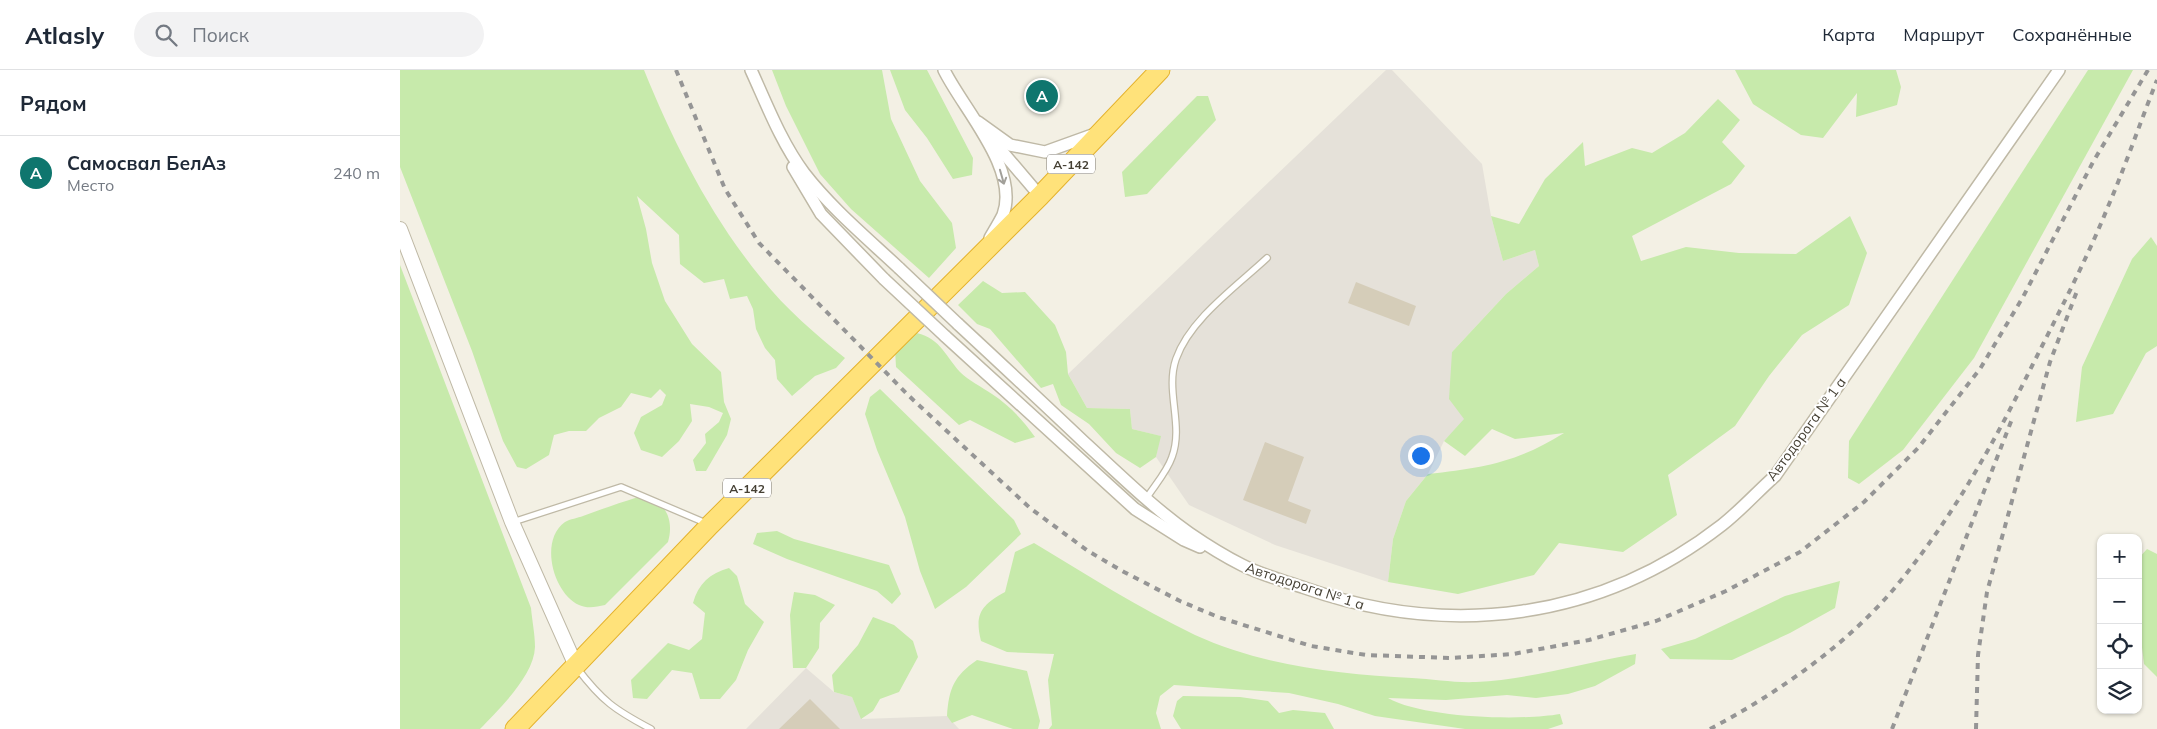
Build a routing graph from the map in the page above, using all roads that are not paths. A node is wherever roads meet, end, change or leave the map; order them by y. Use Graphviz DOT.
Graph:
graph roads {
  1 [pos="751,70"];
  2 [pos="944,70"];
  3 [pos="1160,70"];
  4 [pos="2059,70"];
  5 [pos="972,118"];
  6 [pos="777,128"];
  7 [pos="1101,132"];
  8 [pos="1040,196"];
  9 [pos="400,229"];
  10 [pos="983,250"];
  11 [pos="1267,258"];
  12 [pos="1146,499"];
  13 [pos="512,522"];
  14 [pos="710,524"];
  15 [pos="1243,566"];
  16 [pos="576,666"];
  17 [pos="515,729"];
  18 [pos="651,729"];
  1 -- 6 [label="street"];
  2 -- 5 [label="street"];
  3 -- 7 [label="highway, А-142"];
  4 -- 15 [label="street, Автодорога № 1 а"];
  5 -- 7 [label="street"];
  5 -- 8 [label="street"];
  5 -- 10 [label="street, one-way"];
  6 -- 12 [label="street, Автодорога № 1 а, bridge"];
  6 -- 15 [label="street, bridge"];
  7 -- 8 [label="highway, А-142"];
  8 -- 10 [label="highway, А-142"];
  9 -- 13 [label="street"];
  10 -- 14 [label="highway, А-142"];
  11 -- 12 [label="lane"];
  12 -- 15 [label="street, Автодорога № 1 а"];
  13 -- 14 [label="lane"];
  13 -- 16 [label="street"];
  14 -- 16 [label="highway, А-142"];
  16 -- 17 [label="highway, А-142"];
  16 -- 18 [label="lane"];
}
